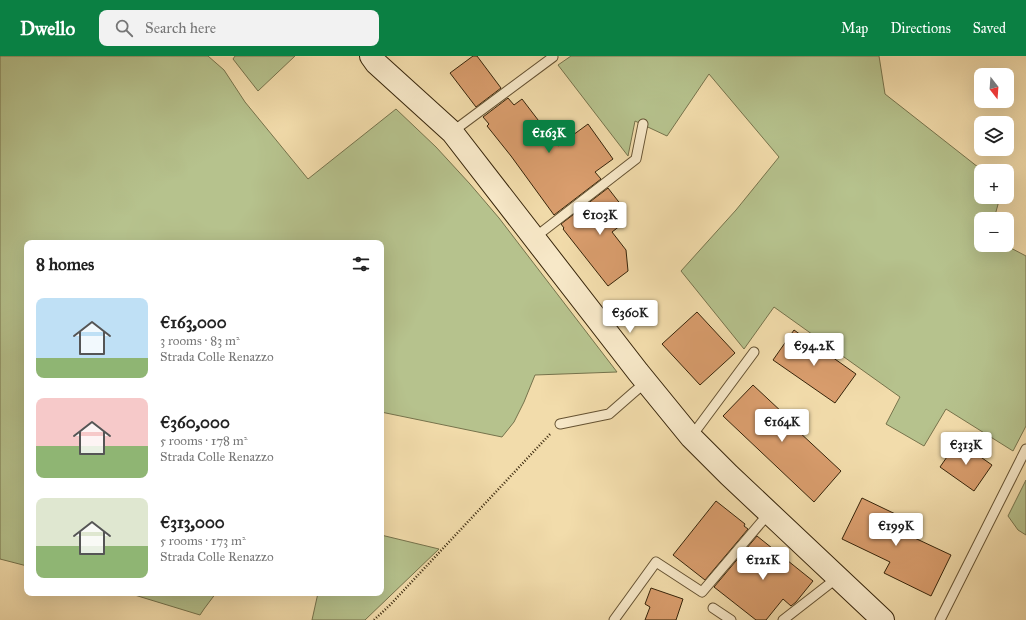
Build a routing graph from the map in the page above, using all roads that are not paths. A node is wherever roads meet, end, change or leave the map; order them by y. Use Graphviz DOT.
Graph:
graph roads {
  1 [pos="371,56"];
  2 [pos="553,57"];
  3 [pos="643,124"];
  4 [pos="452,132"];
  5 [pos="534,238"];
  6 [pos="754,352"];
  7 [pos="646,382"];
  8 [pos="560,424"];
  9 [pos="691,437"];
  10 [pos="1026,449"];
  11 [pos="769,513"];
  12 [pos="837,578"];
  13 [pos="713,608"];
  14 [pos="614,620"];
  15 [pos="731,620"];
  16 [pos="783,620"];
  17 [pos="883,620"];
  18 [pos="940,620"];
  1 -- 4 [label="street"];
  2 -- 4 [label="lane"];
  3 -- 5 [label="lane"];
  4 -- 5 [label="street"];
  5 -- 7 [label="street"];
  6 -- 9 [label="lane"];
  7 -- 8 [label="lane"];
  7 -- 9 [label="street"];
  9 -- 11 [label="street"];
  10 -- 18 [label="lane"];
  11 -- 12 [label="street"];
  11 -- 14 [label="lane"];
  12 -- 16 [label="lane"];
  12 -- 17 [label="street"];
  13 -- 15 [label="lane"];
}
